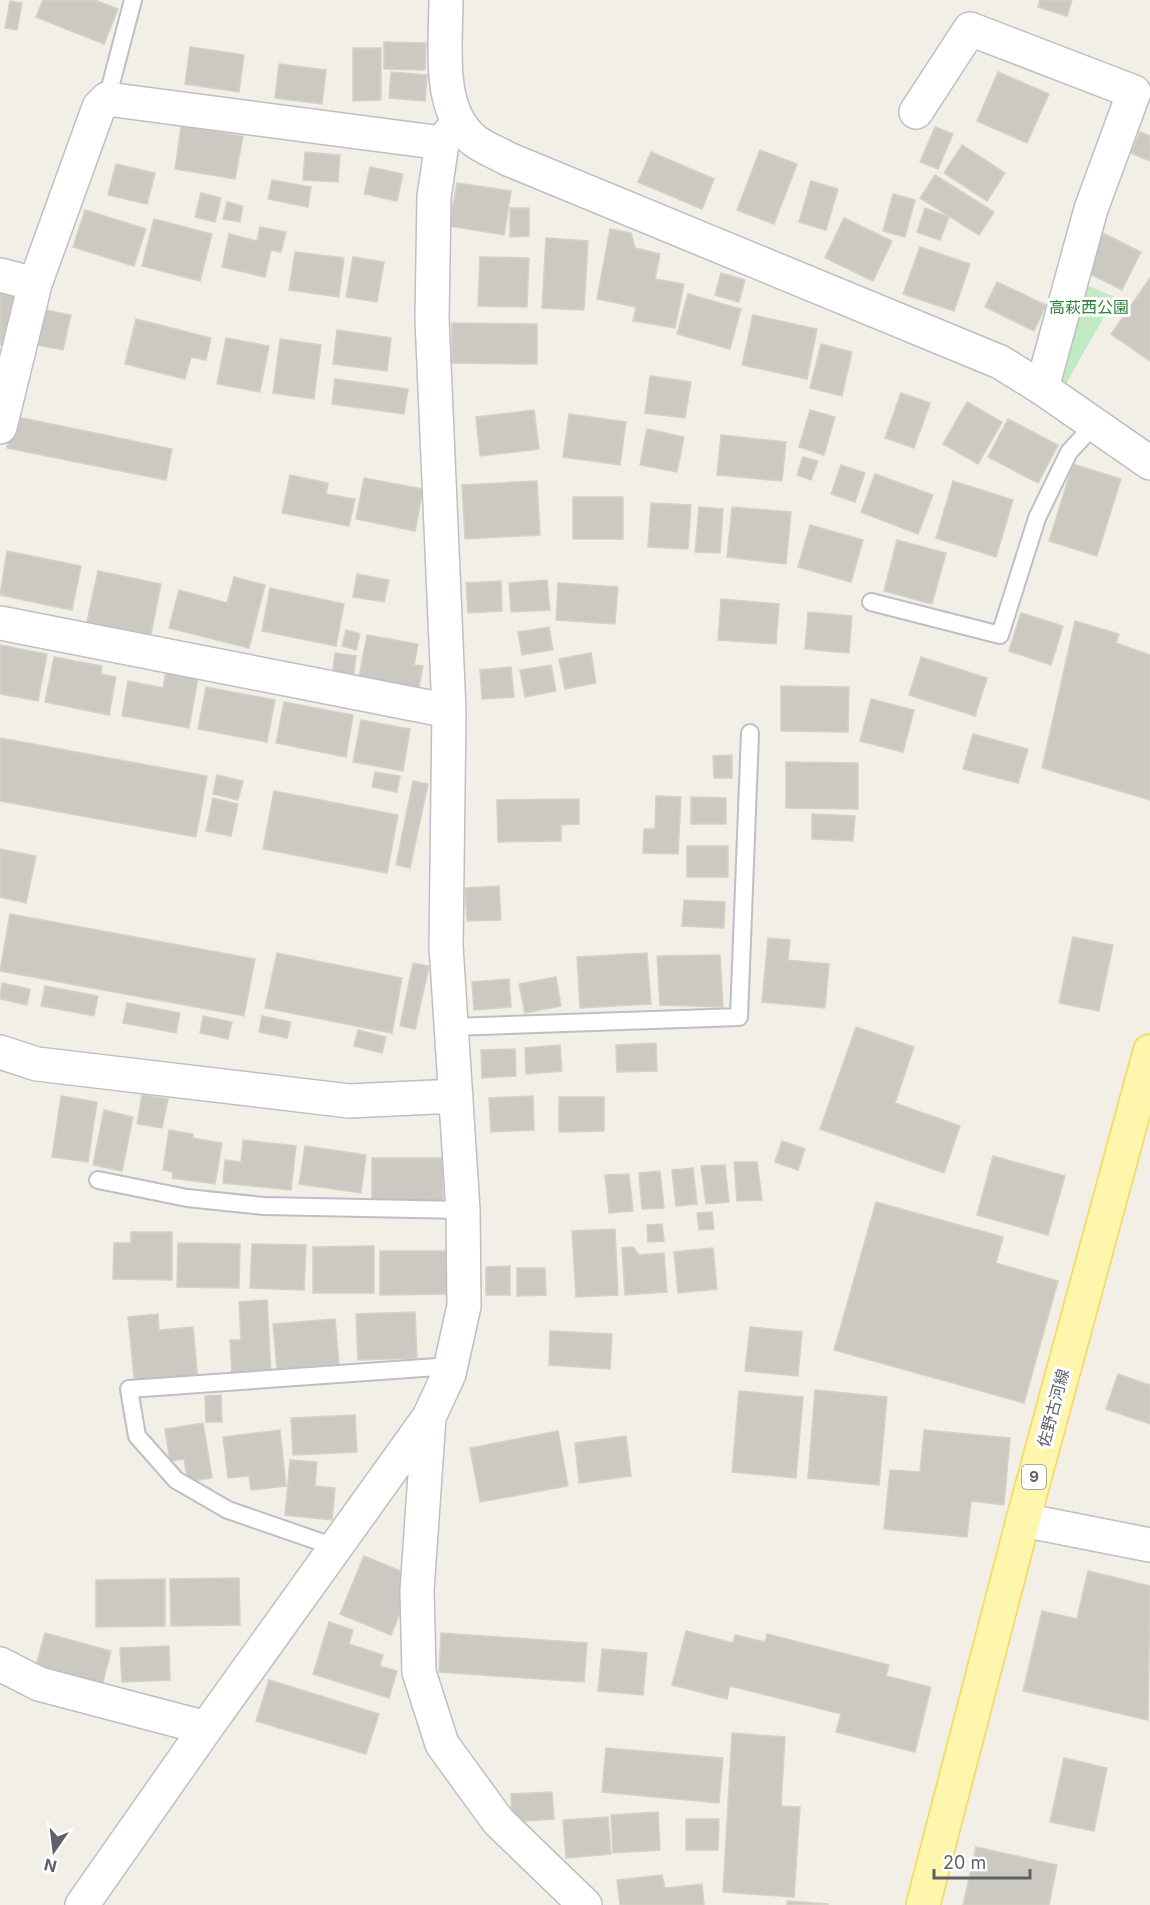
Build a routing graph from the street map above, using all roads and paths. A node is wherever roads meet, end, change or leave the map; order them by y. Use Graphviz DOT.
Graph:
graph roads {
  1 [pos="133,0"];
  2 [pos="446,0"];
  3 [pos="108,99"];
  4 [pos="916,112"];
  5 [pos="450,132"];
  6 [pos="0,275"];
  7 [pos="35,284"];
  8 [pos="1042,388"];
  9 [pos="1095,424"];
  10 [pos="0,427"];
  11 [pos="1150,463"];
  12 [pos="871,602"];
  13 [pos="0,623"];
  14 [pos="449,711"];
  15 [pos="750,733"];
  16 [pos="451,1027"];
  17 [pos="1150,1051"];
  18 [pos="0,1052"];
  19 [pos="456,1096"];
  20 [pos="98,1180"];
  21 [pos="463,1210"];
  22 [pos="451,1366"];
  23 [pos="429,1417"];
  24 [pos="1023,1520"];
  25 [pos="1150,1545"];
  26 [pos="335,1547"];
  27 [pos="0,1664"];
  28 [pos="206,1728"];
  29 [pos="82,1905"];
  30 [pos="585,1905"];
  31 [pos="923,1905"];
  1 -- 3 [label="lane"];
  2 -- 5 [label="street"];
  3 -- 5 [label="street"];
  3 -- 7 [label="street"];
  4 -- 8 [label="street"];
  5 -- 8 [label="street"];
  5 -- 14 [label="street"];
  6 -- 7 [label="street"];
  7 -- 10 [label="street"];
  8 -- 9 [label="street"];
  9 -- 11 [label="street"];
  9 -- 12 [label="lane"];
  13 -- 14 [label="street"];
  14 -- 16 [label="street"];
  15 -- 16 [label="lane"];
  16 -- 19 [label="street"];
  17 -- 24 [label="main road, 佐野古河線 / 9"];
  18 -- 19 [label="street"];
  19 -- 21 [label="street"];
  20 -- 21 [label="lane"];
  21 -- 22 [label="street"];
  22 -- 23 [label="street"];
  22 -- 26 [label="lane"];
  23 -- 26 [label="street"];
  23 -- 30 [label="street"];
  24 -- 25 [label="street"];
  24 -- 31 [label="main road, 佐野古河線 / 9"];
  26 -- 28 [label="street"];
  27 -- 28 [label="street"];
  28 -- 29 [label="street"];
}
